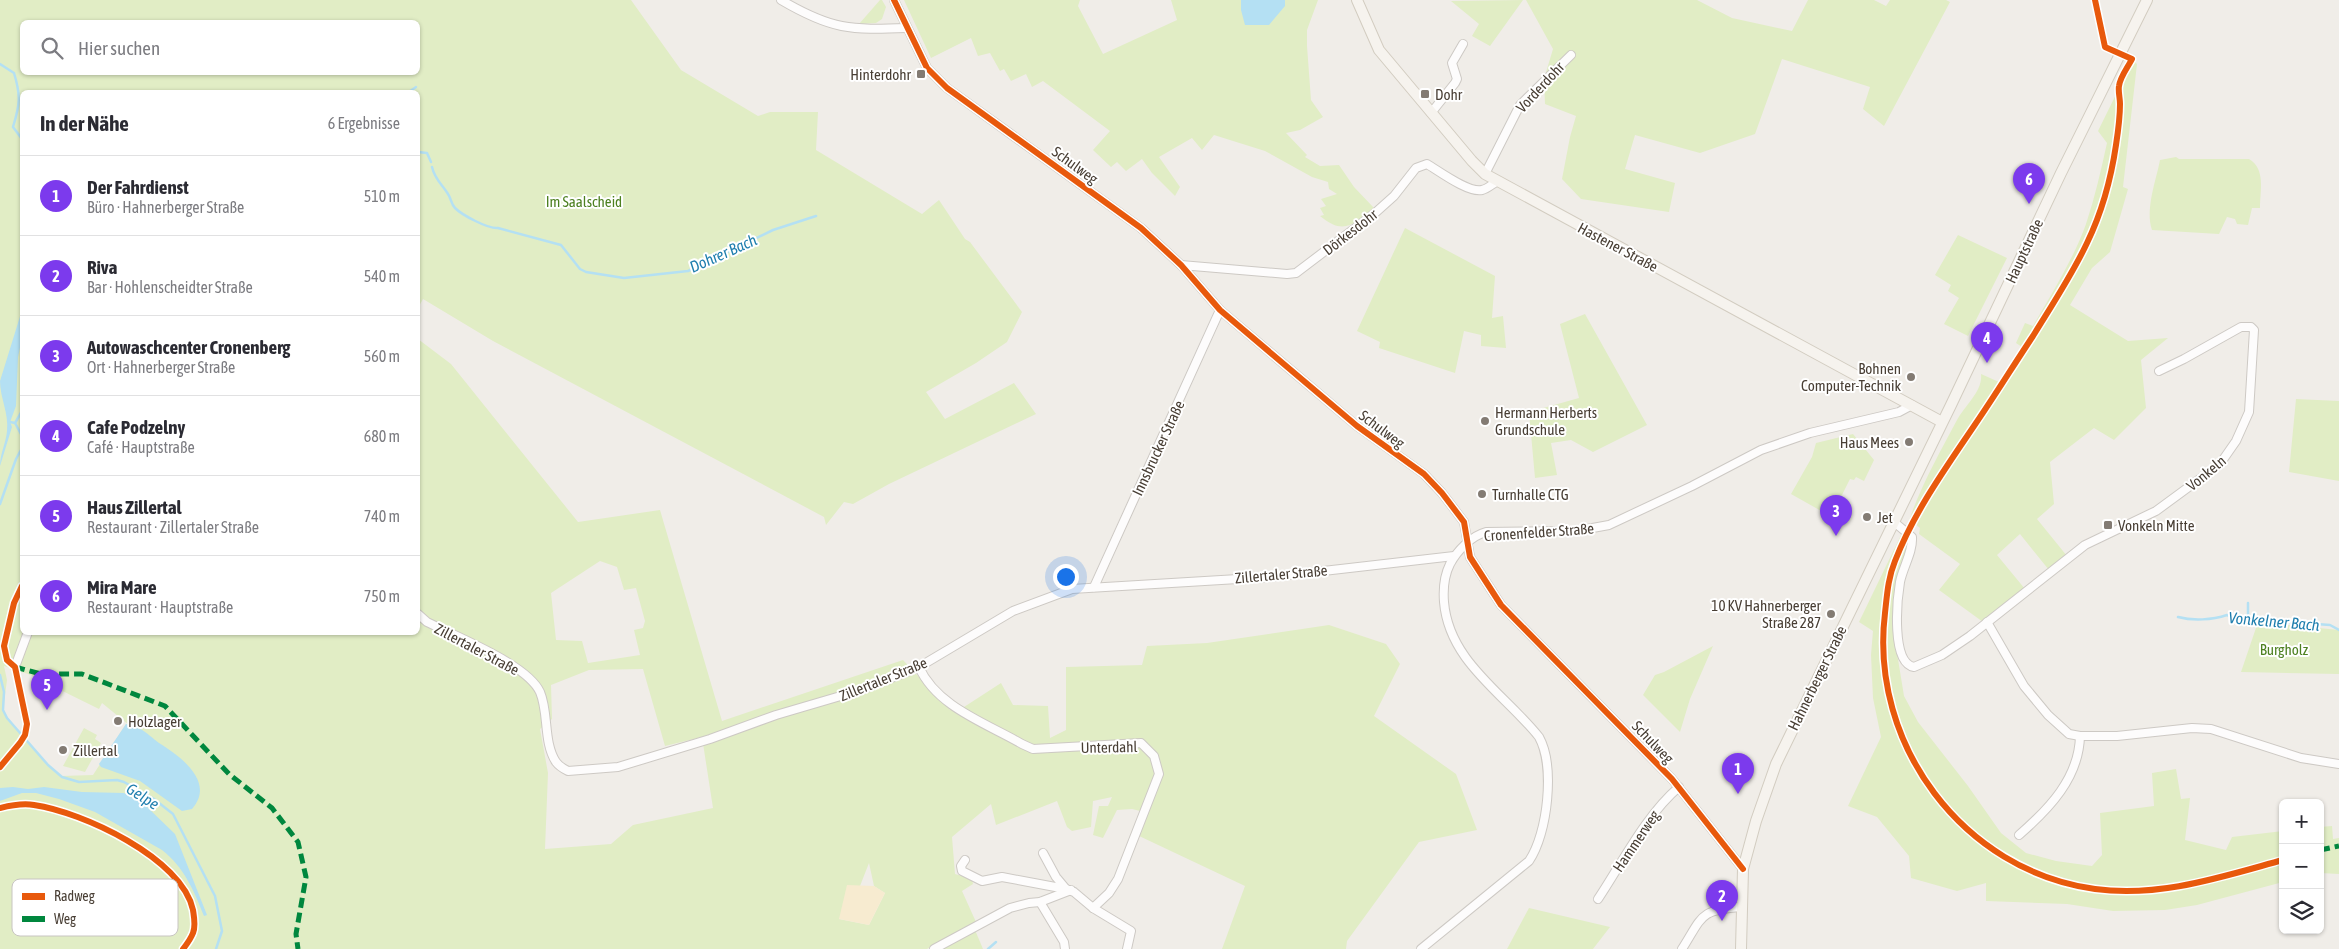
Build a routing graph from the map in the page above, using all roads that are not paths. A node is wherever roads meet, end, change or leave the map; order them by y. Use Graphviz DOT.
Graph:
graph roads {
  1 [pos="781,0"];
  2 [pos="894,0"];
  3 [pos="1357,0"];
  4 [pos="2147,0"];
  5 [pos="907,28"];
  6 [pos="1463,44"];
  7 [pos="1571,55"];
  8 [pos="1431,113"];
  9 [pos="1485,174"];
  10 [pos="1496,182"];
  11 [pos="1181,265"];
  12 [pos="1220,310"];
  13 [pos="2160,371"];
  14 [pos="1912,405"];
  15 [pos="1942,422"];
  16 [pos="1894,522"];
  17 [pos="1467,544"];
  18 [pos="1454,556"];
  19 [pos="1094,587"];
  20 [pos="420,616"];
  21 [pos="1987,622"];
  22 [pos="27,635"];
  23 [pos="15,667"];
  24 [pos="919,667"];
  25 [pos="2080,736"];
  26 [pos="2339,764"];
  27 [pos="1679,787"];
  28 [pos="2019,835"];
  29 [pos="1043,853"];
  30 [pos="965,860"];
  31 [pos="1743,869"];
  32 [pos="1069,890"];
  33 [pos="1598,899"];
  34 [pos="1040,902"];
  35 [pos="1741,907"];
  36 [pos="1093,908"];
  37 [pos="934,949"];
  38 [pos="1064,949"];
  39 [pos="1127,949"];
  40 [pos="1421,949"];
  41 [pos="1682,949"];
  42 [pos="1740,949"];
  1 -- 5 [label="street"];
  2 -- 5 [label="street"];
  3 -- 8 [label="main road, Hastener Straße"];
  4 -- 15 [label="main road, Hauptstraße"];
  5 -- 11 [label="street, Schulweg"];
  6 -- 8 [label="street"];
  7 -- 9 [label="street, Vorderdohr"];
  8 -- 9 [label="main road, Hastener Straße"];
  9 -- 10 [label="main road, Hastener Straße"];
  10 -- 11 [label="street, Dörkesdohr"];
  10 -- 14 [label="main road, Hastener Straße"];
  11 -- 12 [label="street, Schulweg"];
  12 -- 17 [label="street, Schulweg"];
  12 -- 19 [label="street, Innsbrucker Straße"];
  13 -- 21 [label="street, Vonkeln"];
  14 -- 15 [label="main road, Hastener Straße"];
  14 -- 17 [label="street, Cronenfelder Straße"];
  15 -- 16 [label="main road, Hahnerberger Straße"];
  16 -- 21 [label="street, Vonkeln"];
  16 -- 31 [label="main road, Hahnerberger Straße"];
  17 -- 18 [label="street, Cronenfelder Straße"];
  17 -- 27 [label="street, Schulweg"];
  18 -- 19 [label="street, Zillertaler Straße"];
  18 -- 40 [label="street, Cronenfelder Straße"];
  19 -- 24 [label="street, Zillertaler Straße"];
  20 -- 24 [label="street, Zillertaler Straße"];
  21 -- 25 [label="street"];
  22 -- 23 [label="street"];
  24 -- 36 [label="street, Unterdahl"];
  25 -- 26 [label="street"];
  25 -- 28 [label="street"];
  27 -- 31 [label="street, Schulweg"];
  27 -- 33 [label="street, Hammerweg"];
  29 -- 32 [label="street"];
  30 -- 32 [label="street"];
  31 -- 35 [label="main road, Hahnerberger Straße"];
  32 -- 34 [label="street"];
  32 -- 36 [label="street"];
  34 -- 37 [label="street"];
  34 -- 38 [label="street"];
  35 -- 41 [label="street"];
  35 -- 42 [label="main road, Hahnerberger Straße"];
  36 -- 39 [label="street"];
}
